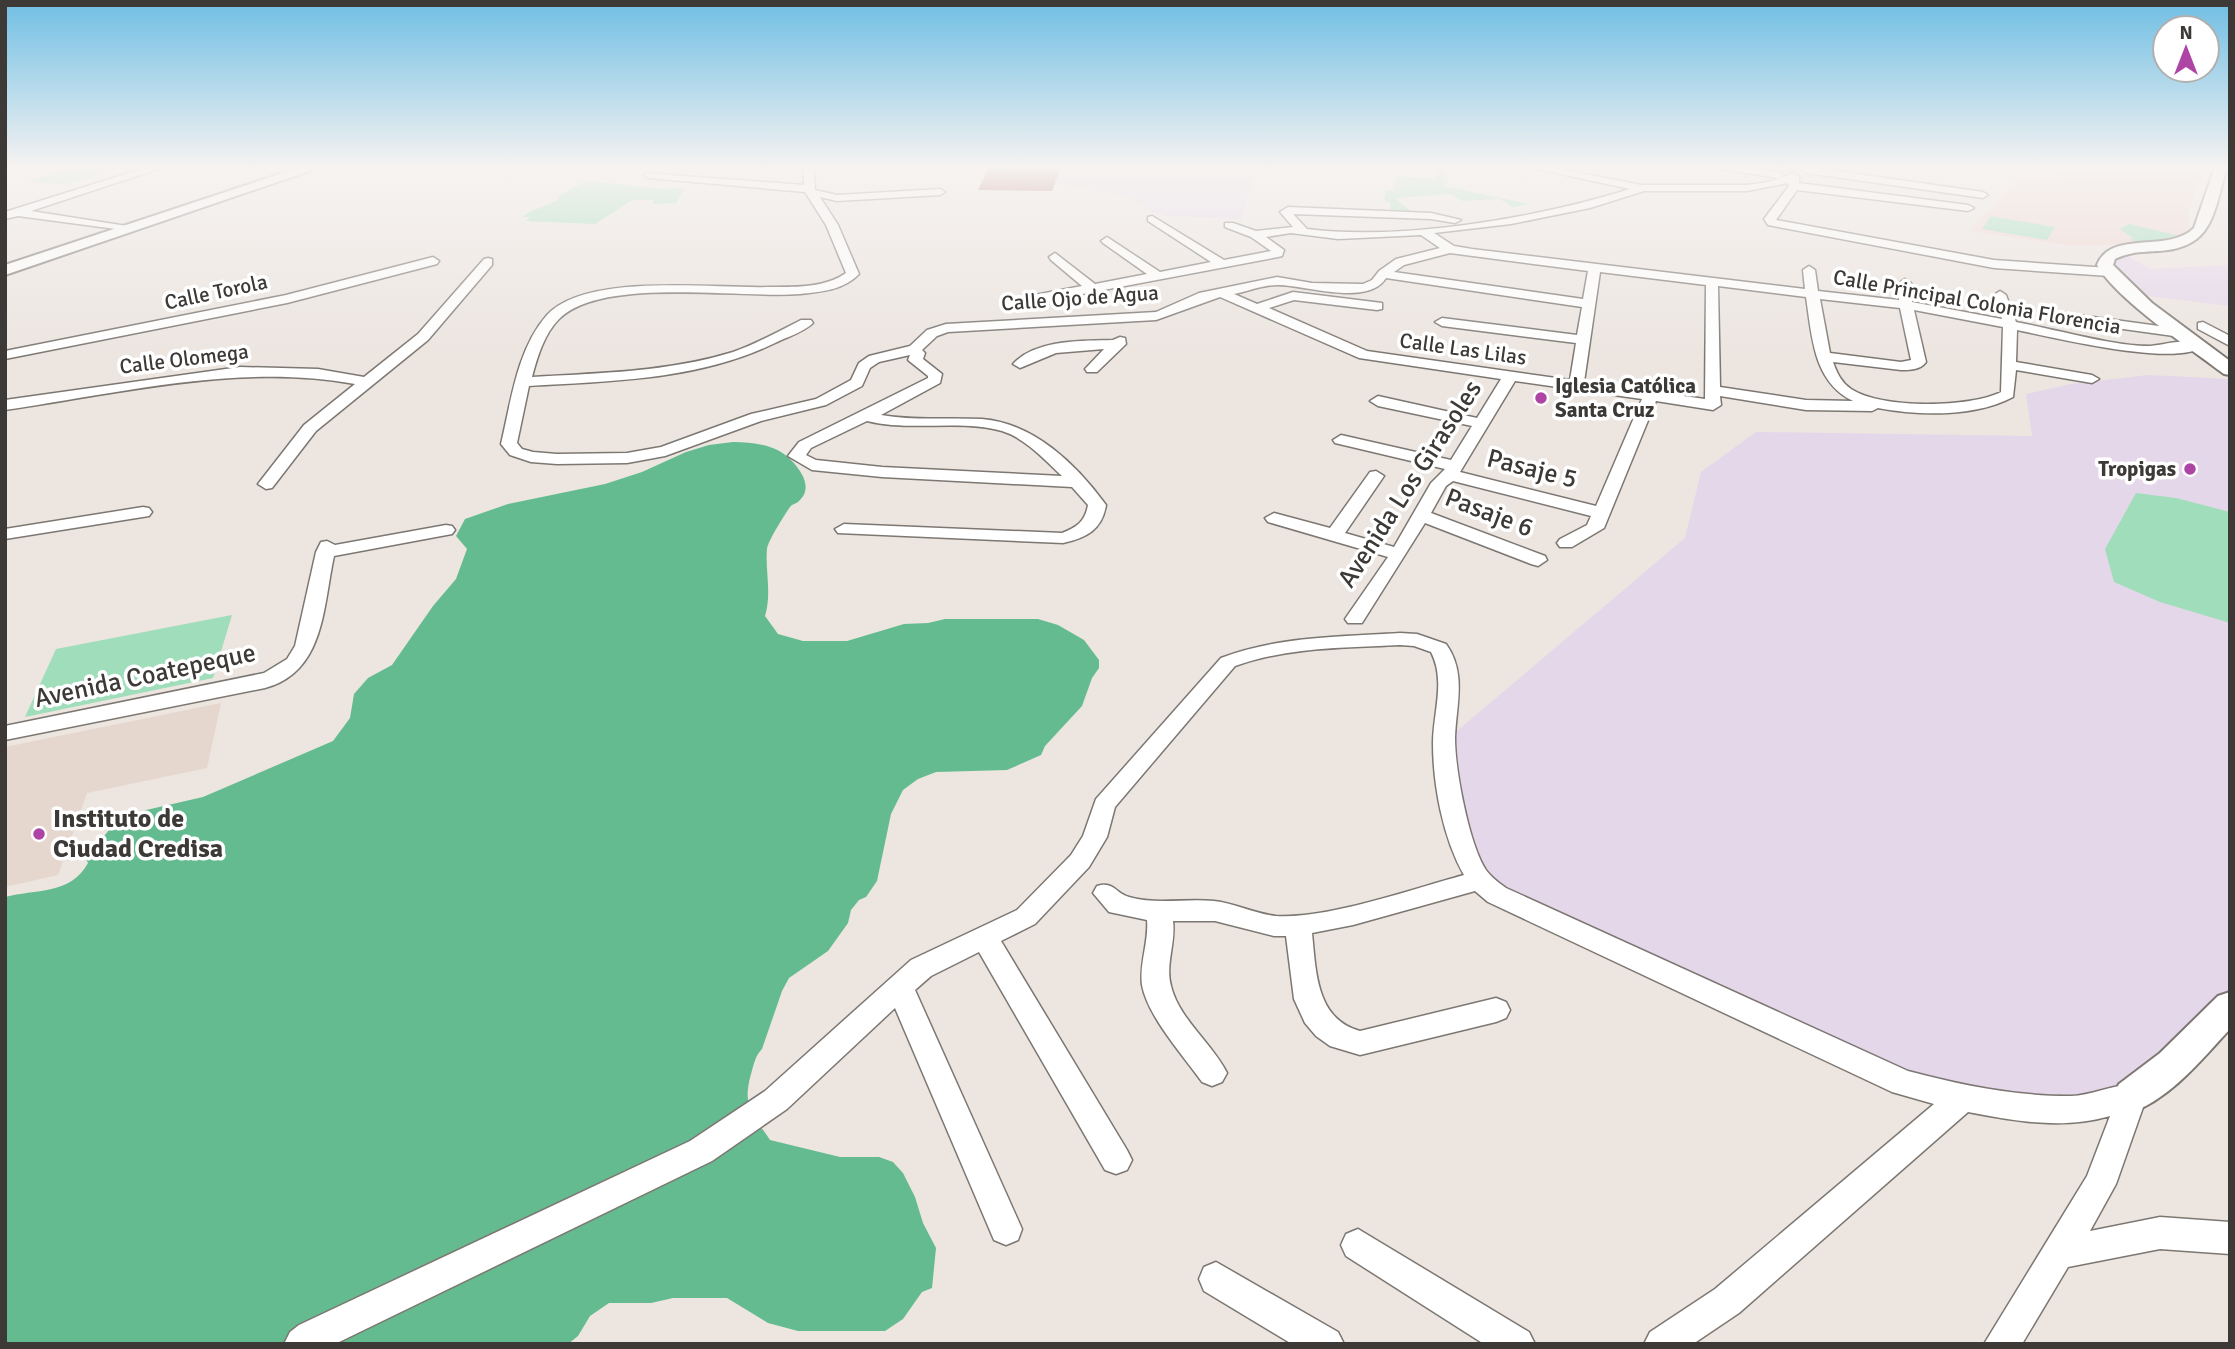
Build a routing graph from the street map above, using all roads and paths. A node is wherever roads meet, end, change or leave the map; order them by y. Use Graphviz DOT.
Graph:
graph roads {
  1 [pos="72,230"];
  2 [pos="124,230"];
  3 [pos="834,230"];
  4 [pos="1169,230"];
  5 [pos="1242,230"];
  6 [pos="1302,230"];
  7 [pos="1432,230"];
  8 [pos="1810,230"];
  9 [pos="2198,230"];
  10 [pos="1423,231"];
  11 [pos="1255,235"];
  12 [pos="104,237"];
  13 [pos="1107,241"];
  14 [pos="1450,248"];
  15 [pos="1055,257"];
  16 [pos="433,261"];
  17 [pos="488,262"];
  18 [pos="1222,264"];
  19 [pos="1595,266"];
  20 [pos="5,270"];
  21 [pos="1808,270"];
  22 [pos="2109,272"];
  23 [pos="1383,274"];
  24 [pos="1158,276"];
  25 [pos="1712,280"];
  26 [pos="1905,283"];
  27 [pos="1092,288"];
  28 [pos="1220,292"];
  29 [pos="1813,293"];
  30 [pos="2000,295"];
  31 [pos="1589,303"];
  32 [pos="1008,304"];
  33 [pos="1906,305"];
  34 [pos="1377,306"];
  35 [pos="1257,308"];
  36 [pos="1149,316"];
  37 [pos="2056,316"];
  38 [pos="1442,322"];
  39 [pos="806,323"];
  40 [pos="2010,324"];
  41 [pos="2203,326"];
  42 [pos="2181,333"];
  43 [pos="1583,340"];
  44 [pos="2230,342"];
  45 [pos="1119,344"];
  46 [pos="2196,346"];
  47 [pos="914,351"];
  48 [pos="5,355"];
  49 [pos="1825,357"];
  50 [pos="2222,359"];
  51 [pos="1020,364"];
  52 [pos="2009,365"];
  53 [pos="1092,369"];
  54 [pos="2230,370"];
  55 [pos="1510,377"];
  56 [pos="2092,379"];
  57 [pos="368,382"];
  58 [pos="525,382"];
  59 [pos="1576,386"];
  60 [pos="1651,396"];
  61 [pos="1713,398"];
  62 [pos="1378,401"];
  63 [pos="5,405"];
  64 [pos="1874,405"];
  65 [pos="863,415"];
  66 [pos="1480,423"];
  67 [pos="1341,440"];
  68 [pos="1451,471"];
  69 [pos="1376,477"];
  70 [pos="1077,482"];
  71 [pos="266,484"];
  72 [pos="143,512"];
  73 [pos="1602,513"];
  74 [pos="1422,516"];
  75 [pos="1274,518"];
  76 [pos="844,529"];
  77 [pos="446,530"];
  78 [pos="5,534"];
  79 [pos="1334,535"];
  80 [pos="1566,543"];
  81 [pos="1399,554"];
  82 [pos="1538,560"];
  83 [pos="1355,619"];
  84 [pos="5,733"];
  85 [pos="1480,880"];
  86 [pos="1106,893"];
  87 [pos="1159,911"];
  88 [pos="1298,926"];
  89 [pos="985,938"];
  90 [pos="900,987"];
  91 [pos="2230,1006"];
  92 [pos="1496,1010"];
  93 [pos="1212,1073"];
  94 [pos="2132,1096"];
  95 [pos="1961,1099"];
  96 [pos="1116,1160"];
  97 [pos="1006,1229"];
  98 [pos="2230,1238"];
  99 [pos="1358,1245"];
  100 [pos="2058,1253"];
  101 [pos="1216,1279"];
  102 [pos="302,1344"];
  103 [pos="1326,1344"];
  104 [pos="1517,1344"];
  105 [pos="1662,1344"];
  106 [pos="2001,1344"];
  1 -- 12 [label="street"];
  2 -- 12 [label="street"];
  3 -- 58 [label="street"];
  4 -- 18 [label="street"];
  5 -- 11 [label="street"];
  6 -- 10 [label="street"];
  6 -- 11 [label="street"];
  7 -- 10 [label="street"];
  8 -- 22 [label="street"];
  9 -- 22 [label="street"];
  10 -- 14 [label="street, Calle Principal Colonia Florencia"];
  11 -- 18 [label="street"];
  12 -- 20 [label="street"];
  13 -- 24 [label="street"];
  14 -- 19 [label="street, Calle Principal Colonia Florencia"];
  14 -- 23 [label="street, Calle Ojo de Agua"];
  15 -- 27 [label="street"];
  16 -- 48 [label="street, Calle Torola"];
  17 -- 57 [label="street"];
  18 -- 24 [label="street"];
  19 -- 25 [label="street, Calle Principal Colonia Florencia"];
  19 -- 31 [label="street"];
  21 -- 29 [label="street"];
  22 -- 42 [label="street"];
  23 -- 28 [label="street, Calle Ojo de Agua"];
  23 -- 31 [label="street"];
  24 -- 27 [label="street"];
  25 -- 29 [label="street, Calle Principal Colonia Florencia"];
  25 -- 61 [label="street"];
  26 -- 33 [label="street"];
  27 -- 32 [label="street"];
  28 -- 35 [label="street, Calle Las Lilas"];
  28 -- 36 [label="street, Calle Ojo de Agua"];
  29 -- 33 [label="street, Calle Principal Colonia Florencia"];
  29 -- 49 [label="street"];
  30 -- 40 [label="street"];
  31 -- 43 [label="street"];
  33 -- 40 [label="street, Calle Principal Colonia Florencia"];
  33 -- 49 [label="street"];
  34 -- 35 [label="street"];
  35 -- 55 [label="street, Calle Las Lilas"];
  36 -- 45 [label="street"];
  36 -- 47 [label="street, Calle Ojo de Agua"];
  37 -- 42 [label="street"];
  38 -- 43 [label="street"];
  39 -- 58 [label="street"];
  40 -- 46 [label="street, Calle Principal Colonia Florencia"];
  40 -- 52 [label="street"];
  41 -- 44 [label="street"];
  42 -- 46 [label="street"];
  43 -- 59 [label="street"];
  45 -- 51 [label="street"];
  45 -- 53 [label="street"];
  46 -- 50 [label="street"];
  47 -- 58 [label="street"];
  47 -- 65 [label="street"];
  49 -- 64 [label="street"];
  50 -- 54 [label="street"];
  52 -- 56 [label="street"];
  52 -- 64 [label="street, Calle Las Lilas"];
  55 -- 59 [label="street, Calle Las Lilas"];
  55 -- 66 [label="street, Avenida Los Girasoles"];
  57 -- 63 [label="street, Calle Olomega"];
  57 -- 71 [label="street"];
  59 -- 60 [label="street, Calle Las Lilas"];
  60 -- 61 [label="street, Calle Las Lilas"];
  60 -- 73 [label="street"];
  61 -- 64 [label="street, Calle Las Lilas"];
  62 -- 66 [label="street"];
  65 -- 70 [label="street"];
  65 -- 70 [label="street"];
  66 -- 68 [label="street, Avenida Los Girasoles"];
  67 -- 68 [label="street, Pasaje 5"];
  68 -- 73 [label="street, Pasaje 5"];
  68 -- 74 [label="street, Avenida Los Girasoles"];
  69 -- 79 [label="street"];
  70 -- 76 [label="street"];
  72 -- 78 [label="street"];
  73 -- 80 [label="street"];
  74 -- 81 [label="street, Avenida Los Girasoles"];
  74 -- 82 [label="street, Pasaje 6"];
  75 -- 79 [label="street"];
  77 -- 84 [label="street, Avenida Coatepeque"];
  79 -- 81 [label="street"];
  81 -- 83 [label="street, Avenida Los Girasoles"];
  85 -- 88 [label="street"];
  85 -- 89 [label="street"];
  85 -- 95 [label="street"];
  86 -- 87 [label="street"];
  87 -- 88 [label="street"];
  87 -- 93 [label="street"];
  88 -- 92 [label="street"];
  89 -- 90 [label="street"];
  89 -- 96 [label="street"];
  90 -- 97 [label="street"];
  90 -- 102 [label="street"];
  91 -- 94 [label="street"];
  94 -- 95 [label="street"];
  94 -- 100 [label="street"];
  95 -- 105 [label="street"];
  98 -- 100 [label="street"];
  99 -- 104 [label="street"];
  100 -- 106 [label="street"];
  101 -- 103 [label="street"];
}
